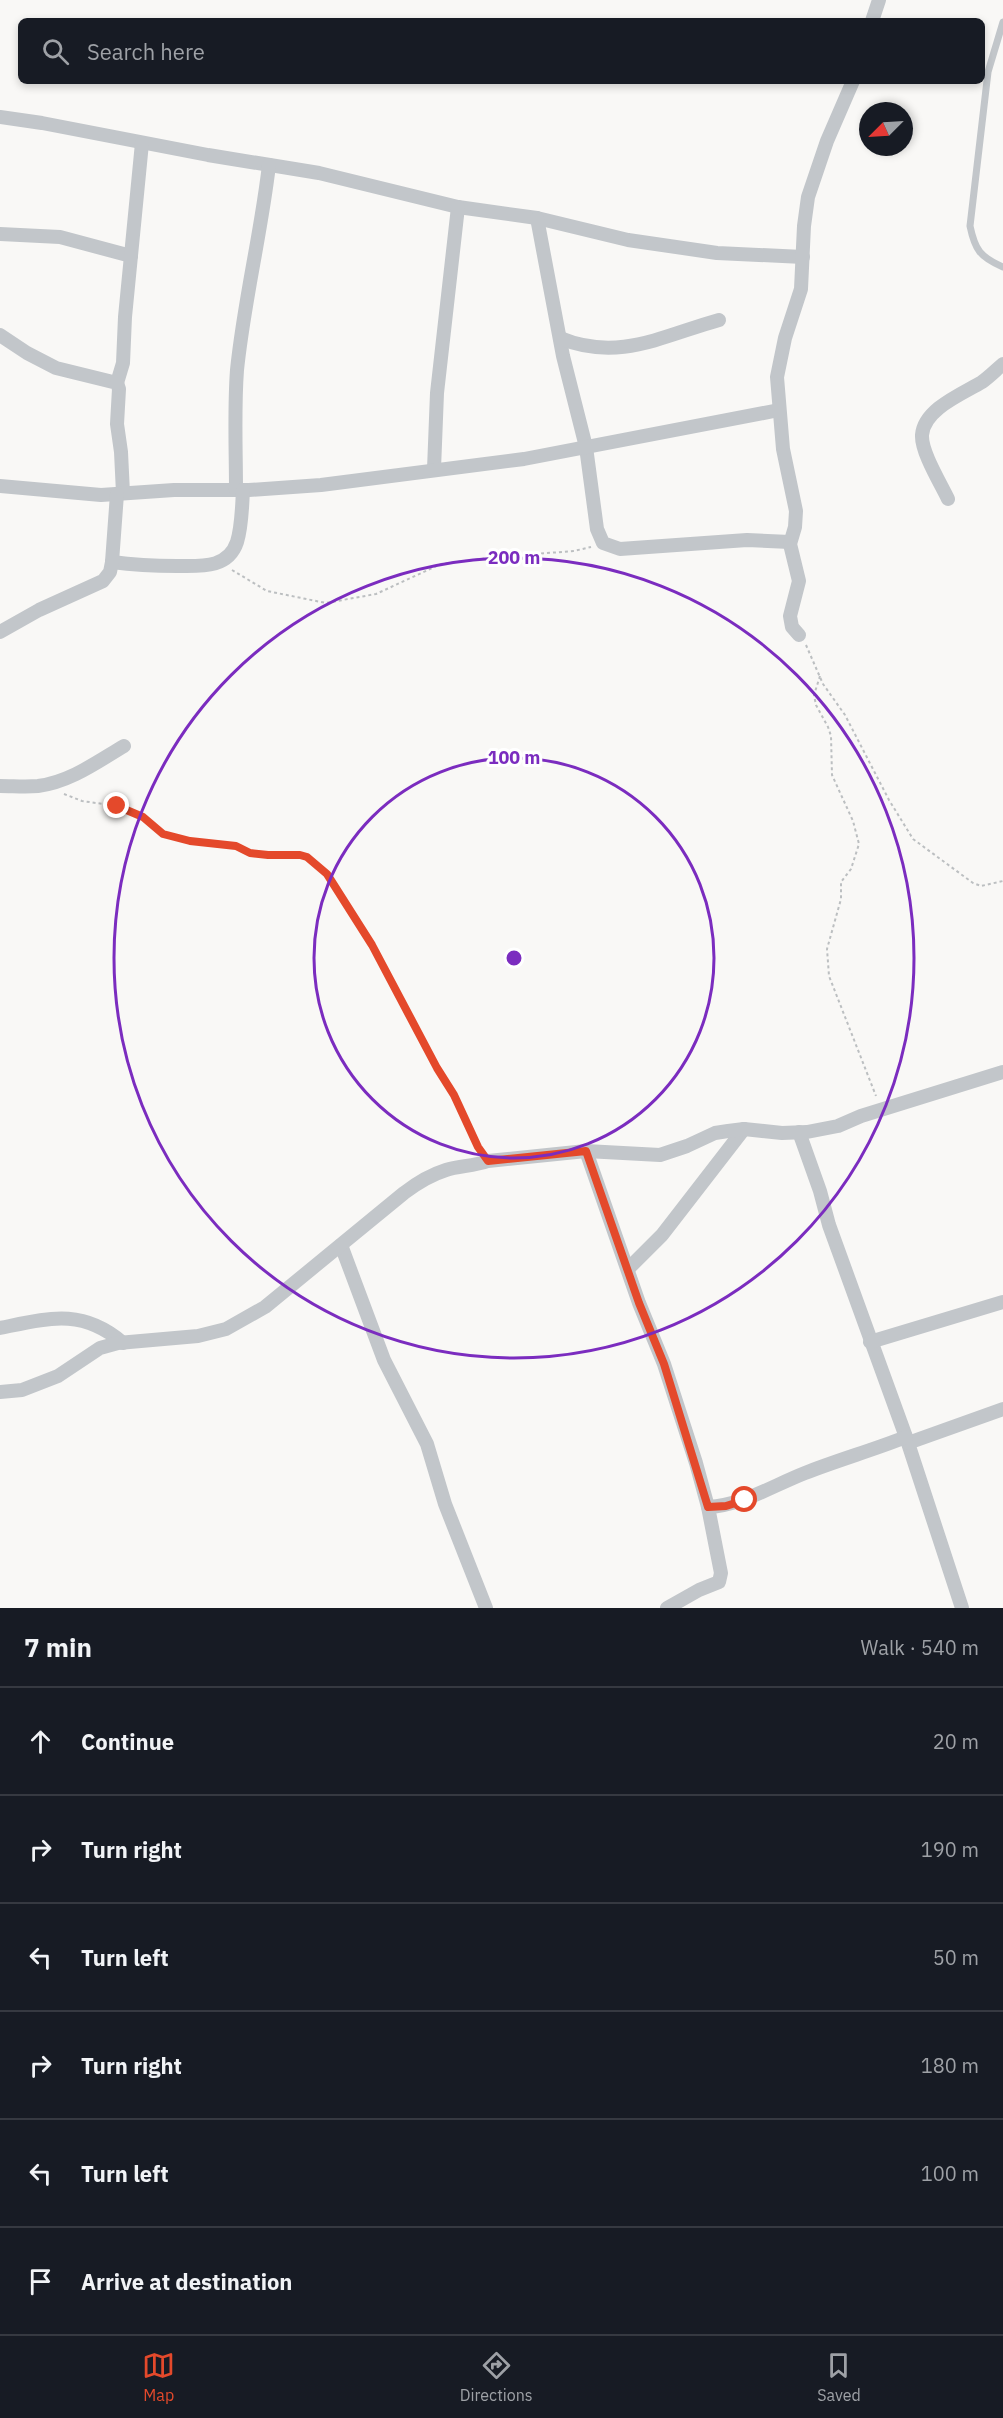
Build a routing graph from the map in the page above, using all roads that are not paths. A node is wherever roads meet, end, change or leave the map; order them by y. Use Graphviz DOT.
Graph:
graph roads {
  1 [pos="879,0"];
  2 [pos="873,18"];
  3 [pos="1003,22"];
  4 [pos="852,84"];
  5 [pos="0,117"];
  6 [pos="142,142"];
  7 [pos="269,165"];
  8 [pos="458,207"];
  9 [pos="537,218"];
  10 [pos="0,234"];
  11 [pos="131,256"];
  12 [pos="803,257"];
  13 [pos="1003,267"];
  14 [pos="718,320"];
  15 [pos="0,335"];
  16 [pos="560,338"];
  17 [pos="1003,364"];
  18 [pos="117,383"];
  19 [pos="780,410"];
  20 [pos="586,447"];
  21 [pos="434,469"];
  22 [pos="0,486"];
  23 [pos="240,490"];
  24 [pos="120,494"];
  25 [pos="948,500"];
  26 [pos="790,542"];
  27 [pos="112,562"];
  28 [pos="0,632"];
  29 [pos="799,635"];
  30 [pos="124,746"];
  31 [pos="0,786"];
  32 [pos="1003,1072"];
  33 [pos="744,1129"];
  34 [pos="799,1132"];
  35 [pos="586,1151"];
  36 [pos="341,1245"];
  37 [pos="628,1269"];
  38 [pos="1003,1302"];
  39 [pos="0,1329"];
  40 [pos="870,1341"];
  41 [pos="123,1343"];
  42 [pos="0,1392"];
  43 [pos="1003,1409"];
  44 [pos="907,1440"];
  45 [pos="708,1507"];
  46 [pos="486,1608"];
  47 [pos="667,1608"];
  48 [pos="962,1608"];
  1 -- 2 [label="street"];
  3 -- 13 [label="lane"];
  4 -- 12 [label="street"];
  5 -- 6 [label="street"];
  6 -- 7 [label="street"];
  6 -- 11 [label="street"];
  7 -- 8 [label="street"];
  7 -- 23 [label="street"];
  8 -- 9 [label="street"];
  8 -- 21 [label="street"];
  9 -- 12 [label="street"];
  9 -- 16 [label="street"];
  10 -- 11 [label="street"];
  11 -- 18 [label="street"];
  12 -- 19 [label="street"];
  14 -- 16 [label="street"];
  15 -- 18 [label="street"];
  16 -- 20 [label="street"];
  17 -- 25 [label="street"];
  18 -- 24 [label="street"];
  19 -- 20 [label="street"];
  19 -- 26 [label="street"];
  20 -- 21 [label="street"];
  20 -- 26 [label="street"];
  21 -- 23 [label="street"];
  22 -- 24 [label="street"];
  23 -- 24 [label="street"];
  23 -- 27 [label="street"];
  24 -- 27 [label="street"];
  26 -- 29 [label="street"];
  27 -- 28 [label="street"];
  30 -- 31 [label="street"];
  32 -- 34 [label="street"];
  33 -- 34 [label="street"];
  33 -- 35 [label="street"];
  33 -- 37 [label="street"];
  34 -- 40 [label="street"];
  35 -- 36 [label="street"];
  35 -- 37 [label="street"];
  36 -- 41 [label="street"];
  36 -- 46 [label="street"];
  37 -- 45 [label="street"];
  38 -- 40 [label="street"];
  39 -- 41 [label="street"];
  40 -- 44 [label="street"];
  41 -- 42 [label="street"];
  43 -- 44 [label="street"];
  44 -- 45 [label="street"];
  44 -- 48 [label="street"];
  45 -- 47 [label="street"];
}
